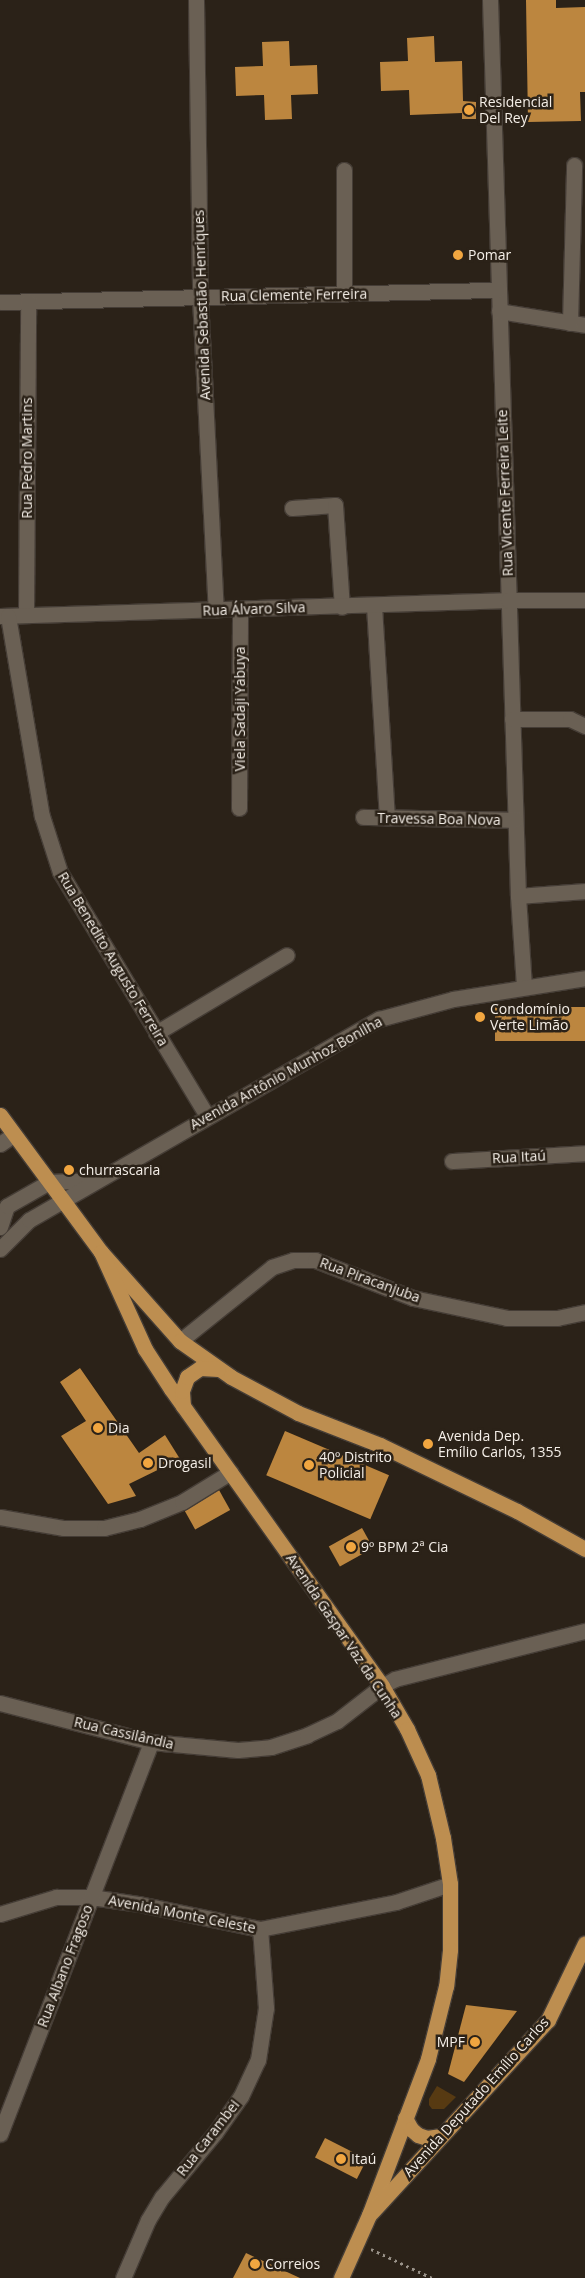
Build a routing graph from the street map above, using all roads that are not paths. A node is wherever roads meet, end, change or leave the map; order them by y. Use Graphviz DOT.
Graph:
graph roads {
  1 [pos="196,0"];
  2 [pos="490,0"];
  3 [pos="574,165"];
  4 [pos="344,170"];
  5 [pos="498,290"];
  6 [pos="344,294"];
  7 [pos="200,298"];
  8 [pos="28,301"];
  9 [pos="0,302"];
  10 [pos="499,311"];
  11 [pos="578,324"];
  12 [pos="292,508"];
  13 [pos="508,600"];
  14 [pos="585,600"];
  15 [pos="374,606"];
  16 [pos="342,607"];
  17 [pos="240,609"];
  18 [pos="216,610"];
  19 [pos="26,615"];
  20 [pos="4,616"];
  21 [pos="512,719"];
  22 [pos="585,726"];
  23 [pos="239,808"];
  24 [pos="363,817"];
  25 [pos="388,818"];
  26 [pos="515,820"];
  27 [pos="585,892"];
  28 [pos="518,896"];
  29 [pos="287,955"];
  30 [pos="585,978"];
  31 [pos="524,986"];
  32 [pos="156,1032"];
  33 [pos="0,1115"];
  34 [pos="207,1116"];
  35 [pos="13,1135"];
  36 [pos="0,1144"];
  37 [pos="585,1153"];
  38 [pos="452,1161"];
  39 [pos="97,1180"];
  40 [pos="49,1182"];
  41 [pos="4,1201"];
  42 [pos="62,1201"];
  43 [pos="0,1227"];
  44 [pos="0,1249"];
  45 [pos="101,1252"];
  46 [pos="585,1312"];
  47 [pos="180,1341"];
  48 [pos="220,1369"];
  49 [pos="183,1406"];
  50 [pos="231,1472"];
  51 [pos="0,1517"];
  52 [pos="585,1549"];
  53 [pos="585,1631"];
  54 [pos="382,1686"];
  55 [pos="0,1703"];
  56 [pos="151,1742"];
  57 [pos="450,1884"];
  58 [pos="91,1897"];
  59 [pos="0,1914"];
  60 [pos="260,1929"];
  61 [pos="585,1943"];
  62 [pos="405,2118"];
  63 [pos="0,2134"];
  64 [pos="441,2136"];
  65 [pos="369,2215"];
  66 [pos="123,2278"];
  67 [pos="341,2278"];
  1 -- 7 [label="street, Avenida Sebastião Henriques"];
  2 -- 5 [label="street, Rua Vicente Ferreira Leite"];
  3 -- 11 [label="street"];
  4 -- 6 [label="street"];
  5 -- 6 [label="street, Rua Clemente Ferreira"];
  5 -- 10 [label="street, Rua Vicente Ferreira Leite"];
  6 -- 7 [label="street, Rua Clemente Ferreira"];
  7 -- 8 [label="street, Rua Clemente Ferreira"];
  7 -- 18 [label="street, Avenida Sebastião Henriques"];
  8 -- 9 [label="street, Rua Clemente Ferreira"];
  8 -- 19 [label="street, Rua Pedro Martins"];
  10 -- 11 [label="street"];
  10 -- 13 [label="street, Rua Vicente Ferreira Leite"];
  12 -- 16 [label="street"];
  13 -- 14 [label="street, Rua Álvaro Silva"];
  13 -- 15 [label="street, Rua Álvaro Silva"];
  13 -- 21 [label="street, Rua Vicente Ferreira Leite"];
  15 -- 16 [label="street, Rua Álvaro Silva"];
  15 -- 25 [label="street"];
  16 -- 17 [label="street, Rua Álvaro Silva"];
  17 -- 18 [label="street, Rua Álvaro Silva"];
  17 -- 23 [label="street, Viela Sadaji Yabuya"];
  18 -- 19 [label="street, Rua Álvaro Silva"];
  19 -- 20 [label="street, Rua Álvaro Silva"];
  20 -- 32 [label="street, Rua Benedito Augusto Ferreira"];
  21 -- 22 [label="street"];
  21 -- 26 [label="street, Rua Vicente Ferreira Leite"];
  24 -- 25 [label="street, Travessa Boa Nova"];
  25 -- 26 [label="street, Travessa Boa Nova"];
  26 -- 28 [label="street, Rua Vicente Ferreira Leite"];
  27 -- 28 [label="street"];
  28 -- 31 [label="street, Rua Vicente Ferreira Leite"];
  29 -- 32 [label="street"];
  30 -- 31 [label="street, Avenida Antônio Munhoz Bonilha"];
  31 -- 34 [label="street, Avenida Antônio Munhoz Bonilha"];
  32 -- 34 [label="street, Rua Benedito Augusto Ferreira"];
  33 -- 35 [label="main road"];
  34 -- 39 [label="street, Avenida Antônio Munhoz Bonilha"];
  35 -- 36 [label="street"];
  35 -- 40 [label="main road"];
  37 -- 38 [label="street, Rua Itaú"];
  39 -- 40 [label="street"];
  39 -- 42 [label="street, Avenida Antônio Munhoz Bonilha"];
  40 -- 41 [label="street"];
  40 -- 42 [label="main road"];
  41 -- 43 [label="street"];
  42 -- 44 [label="street, Avenida Antônio Munhoz Bonilha"];
  42 -- 45 [label="main road"];
  45 -- 47 [label="main road"];
  45 -- 49 [label="main road, Avenida Gaspar Vaz da Cunha"];
  46 -- 47 [label="street, Rua Piracanjuba"];
  47 -- 48 [label="main road"];
  48 -- 49 [label="main road"];
  48 -- 52 [label="main road"];
  49 -- 50 [label="main road, Avenida Gaspar Vaz da Cunha"];
  50 -- 51 [label="street"];
  50 -- 54 [label="main road, Avenida Gaspar Vaz da Cunha"];
  53 -- 54 [label="street, Rua Cassilândia"];
  54 -- 56 [label="street, Rua Cassilândia"];
  54 -- 57 [label="main road, Avenida Gaspar Vaz da Cunha"];
  55 -- 56 [label="street, Rua Cassilândia"];
  56 -- 58 [label="street, Rua Albano Fragoso"];
  57 -- 60 [label="street, Avenida Monte Celeste"];
  57 -- 62 [label="main road, Avenida Gaspar Vaz da Cunha"];
  58 -- 59 [label="street, Avenida Monte Celeste"];
  58 -- 60 [label="street, Avenida Monte Celeste"];
  58 -- 63 [label="street, Rua Albano Fragoso"];
  60 -- 66 [label="street, Rua Carambei"];
  61 -- 64 [label="main road, Avenida Deputado Emílio Carlos"];
  62 -- 64 [label="main road"];
  62 -- 65 [label="main road, Avenida Deputado Emílio Carlos"];
  64 -- 65 [label="main road, Avenida Deputado Emílio Carlos"];
  65 -- 67 [label="main road, Avenida Deputado Emílio Carlos"];
}
